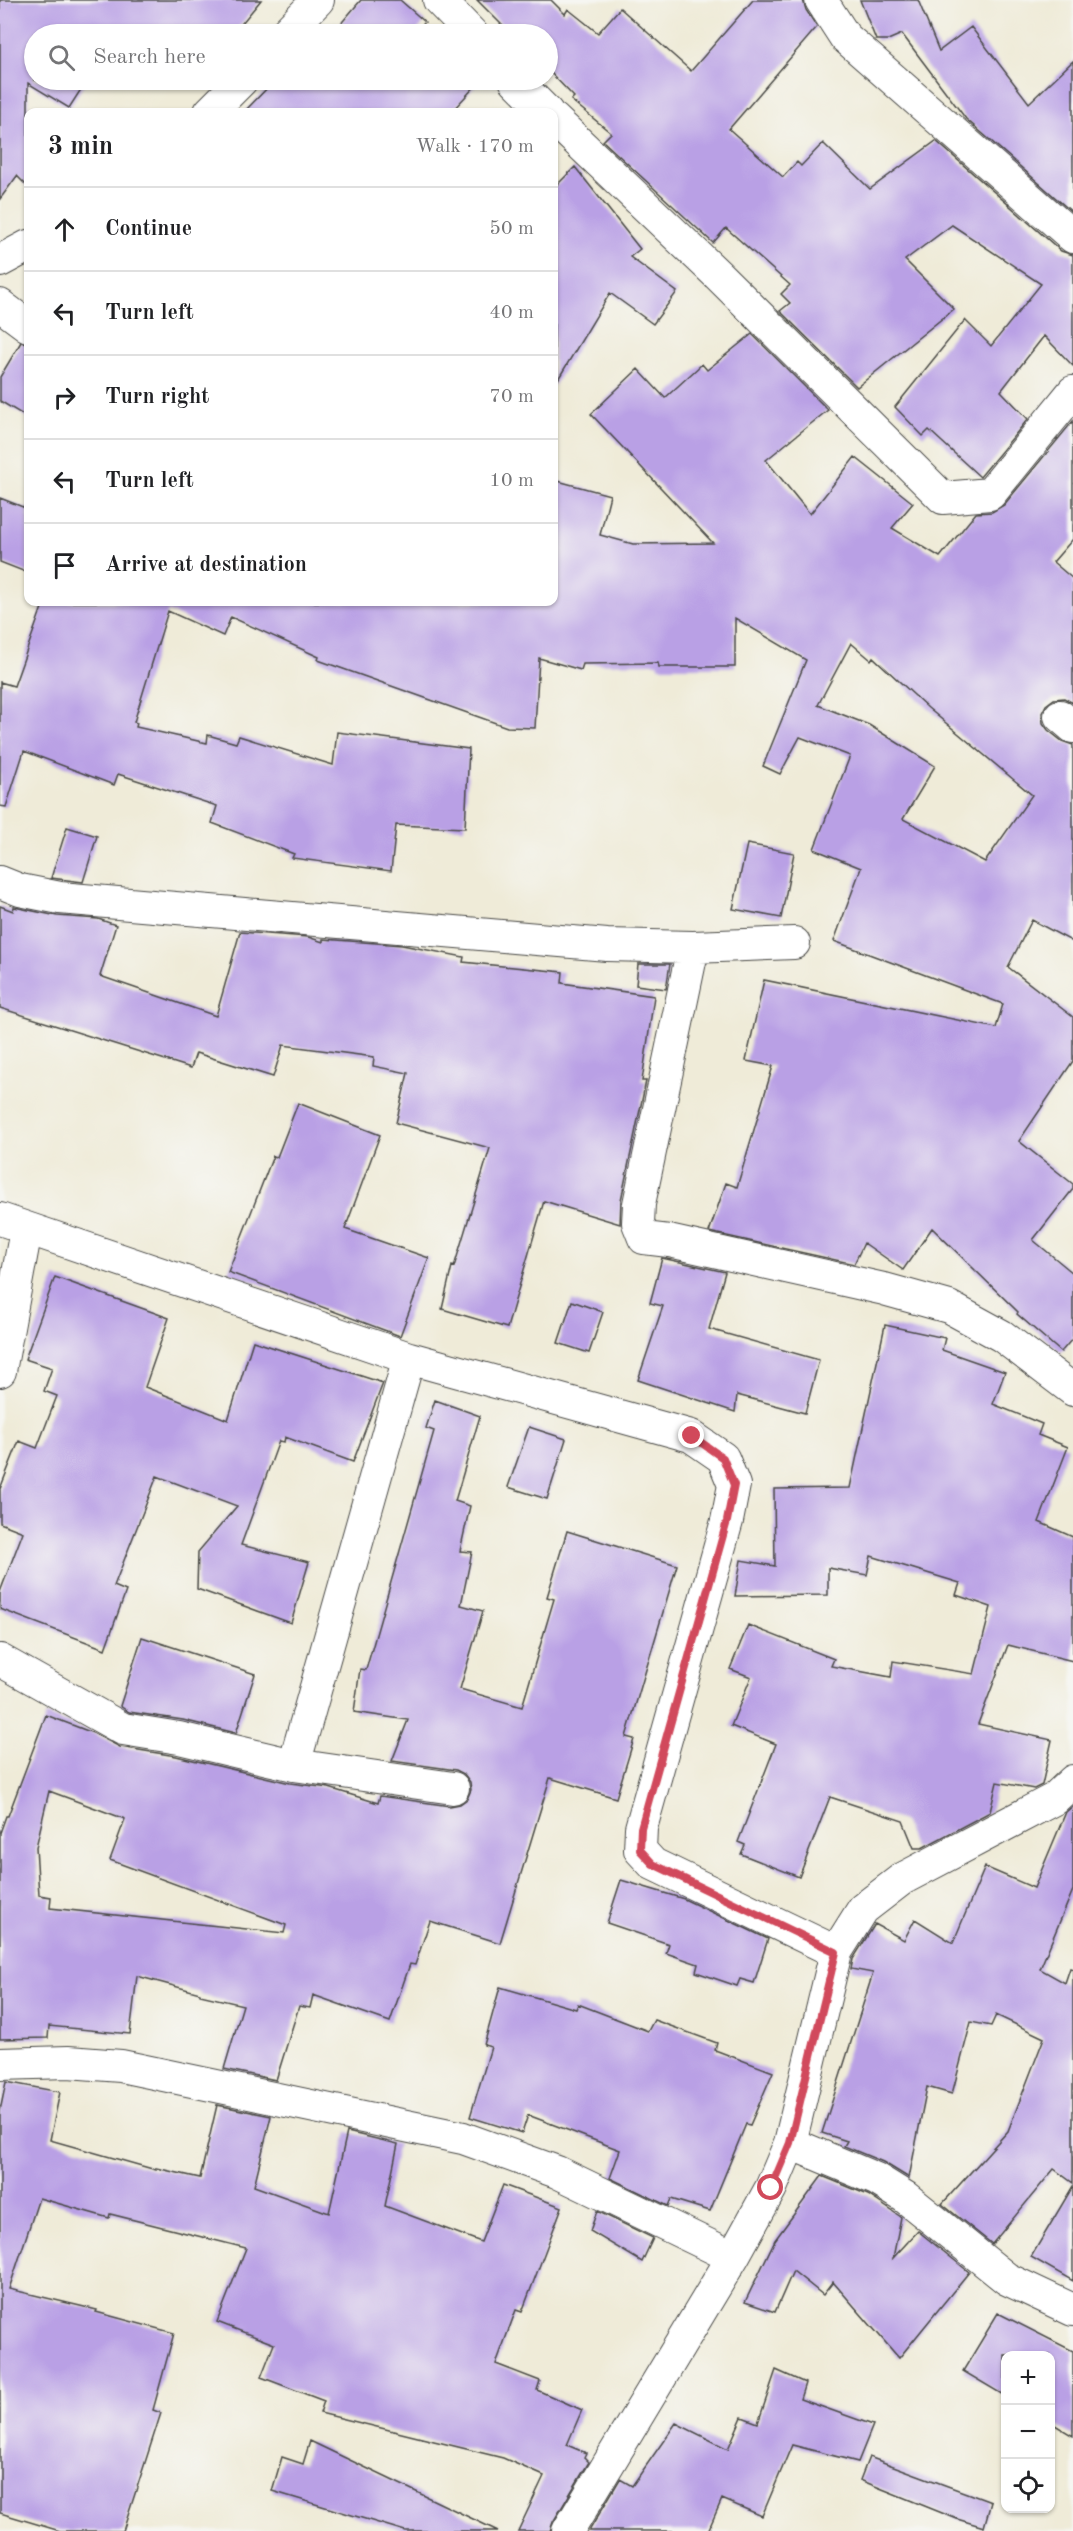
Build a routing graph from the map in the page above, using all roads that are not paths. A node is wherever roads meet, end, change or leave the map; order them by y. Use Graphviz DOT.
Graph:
graph roads {
  1 [pos="318,0"];
  2 [pos="439,0"];
  3 [pos="820,0"];
  4 [pos="295,24"];
  5 [pos="462,24"];
  6 [pos="232,90"];
  7 [pos="525,90"];
  8 [pos="214,108"];
  9 [pos="543,108"];
  10 [pos="558,123"];
  11 [pos="1073,237"];
  12 [pos="24,248"];
  13 [pos="0,261"];
  14 [pos="0,305"];
  15 [pos="24,323"];
  16 [pos="1073,392"];
  17 [pos="0,882"];
  18 [pos="794,943"];
  19 [pos="693,947"];
  20 [pos="13,1224"];
  21 [pos="409,1358"];
  22 [pos="0,1371"];
  23 [pos="1073,1390"];
  24 [pos="0,1660"];
  25 [pos="294,1765"];
  26 [pos="1073,1781"];
  27 [pos="453,1788"];
  28 [pos="836,1952"];
  29 [pos="0,2064"];
  30 [pos="790,2143"];
  31 [pos="732,2258"];
  32 [pos="1073,2310"];
  33 [pos="568,2531"];
  1 -- 4 [label="street"];
  2 -- 5 [label="street"];
  3 -- 11 [label="street"];
  6 -- 8 [label="street"];
  7 -- 9 [label="street"];
  10 -- 16 [label="street"];
  12 -- 13 [label="street"];
  14 -- 15 [label="street"];
  17 -- 19 [label="street"];
  18 -- 19 [label="street"];
  19 -- 23 [label="street"];
  20 -- 21 [label="street"];
  20 -- 22 [label="street"];
  21 -- 25 [label="street"];
  21 -- 28 [label="street"];
  24 -- 25 [label="street"];
  25 -- 27 [label="street"];
  26 -- 28 [label="street"];
  28 -- 30 [label="street"];
  29 -- 31 [label="street"];
  30 -- 31 [label="street"];
  30 -- 32 [label="street"];
  31 -- 33 [label="street"];
}
